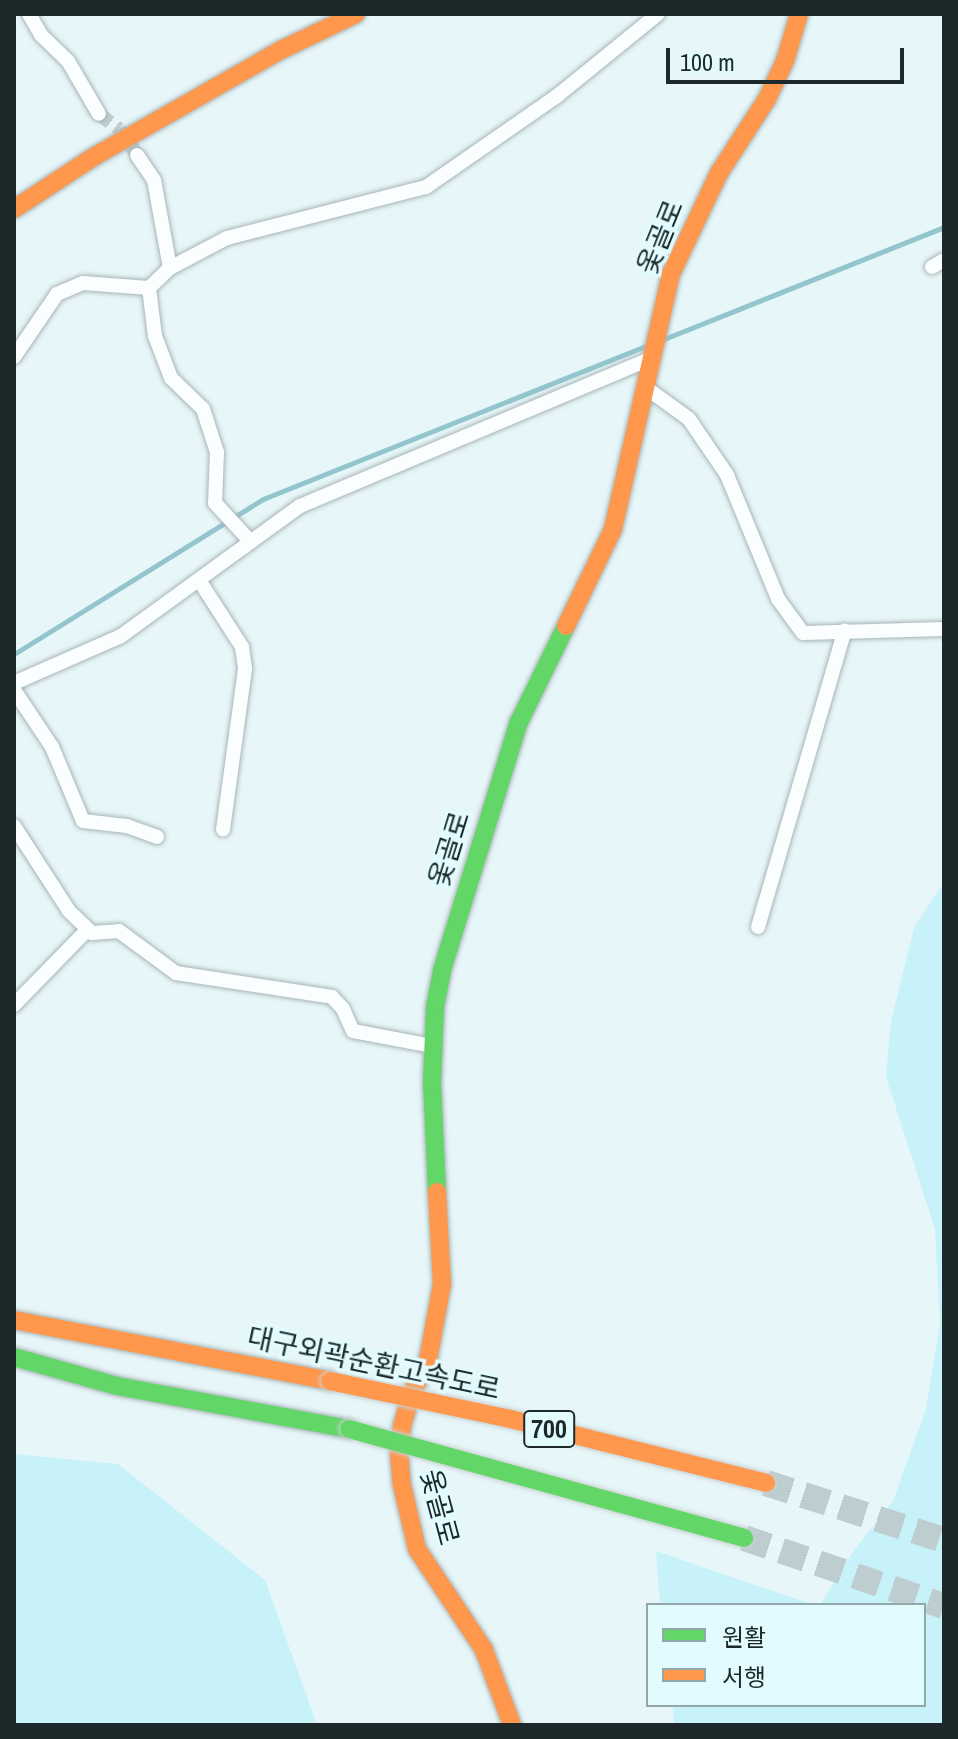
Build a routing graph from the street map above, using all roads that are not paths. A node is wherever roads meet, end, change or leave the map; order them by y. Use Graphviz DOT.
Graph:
graph roads {
  1 [pos="29,14"];
  2 [pos="356,14"];
  3 [pos="658,14"];
  4 [pos="799,14"];
  5 [pos="99,114"];
  6 [pos="137,155"];
  7 [pos="14,209"];
  8 [pos="170,268"];
  9 [pos="149,288"];
  10 [pos="14,357"];
  11 [pos="652,358"];
  12 [pos="645,387"];
  13 [pos="251,542"];
  14 [pos="199,580"];
  15 [pos="944,629"];
  16 [pos="845,630"];
  17 [pos="14,683"];
  18 [pos="14,690"];
  19 [pos="14,826"];
  20 [pos="223,830"];
  21 [pos="157,837"];
  22 [pos="758,927"];
  23 [pos="88,929"];
  24 [pos="14,1005"];
  25 [pos="432,1046"];
  26 [pos="14,1320"];
  27 [pos="14,1357"];
  28 [pos="14,1371"];
  29 [pos="117,1386"];
  30 [pos="766,1483"];
  31 [pos="744,1538"];
  32 [pos="512,1725"];
  1 -- 5 [label="street"];
  2 -- 7 [label="main road"];
  3 -- 8 [label="street"];
  4 -- 11 [label="main road, 옻골로"];
  6 -- 8 [label="street"];
  8 -- 9 [label="street"];
  9 -- 10 [label="street"];
  9 -- 13 [label="street"];
  11 -- 12 [label="main road, 옻골로"];
  11 -- 13 [label="street"];
  12 -- 16 [label="street"];
  12 -- 25 [label="main road, 옻골로"];
  13 -- 14 [label="street"];
  14 -- 17 [label="street"];
  14 -- 20 [label="street"];
  15 -- 16 [label="street"];
  16 -- 22 [label="street"];
  18 -- 21 [label="street"];
  19 -- 23 [label="street"];
  23 -- 24 [label="street"];
  23 -- 25 [label="street"];
  25 -- 32 [label="main road, 옻골로"];
  26 -- 30 [label="main road, 대구외곽순환고속도로 / 700, bridge"];
  27 -- 29 [label="main road, 700"];
  28 -- 29 [label="main road"];
  29 -- 31 [label="main road, 700, bridge"];
}
